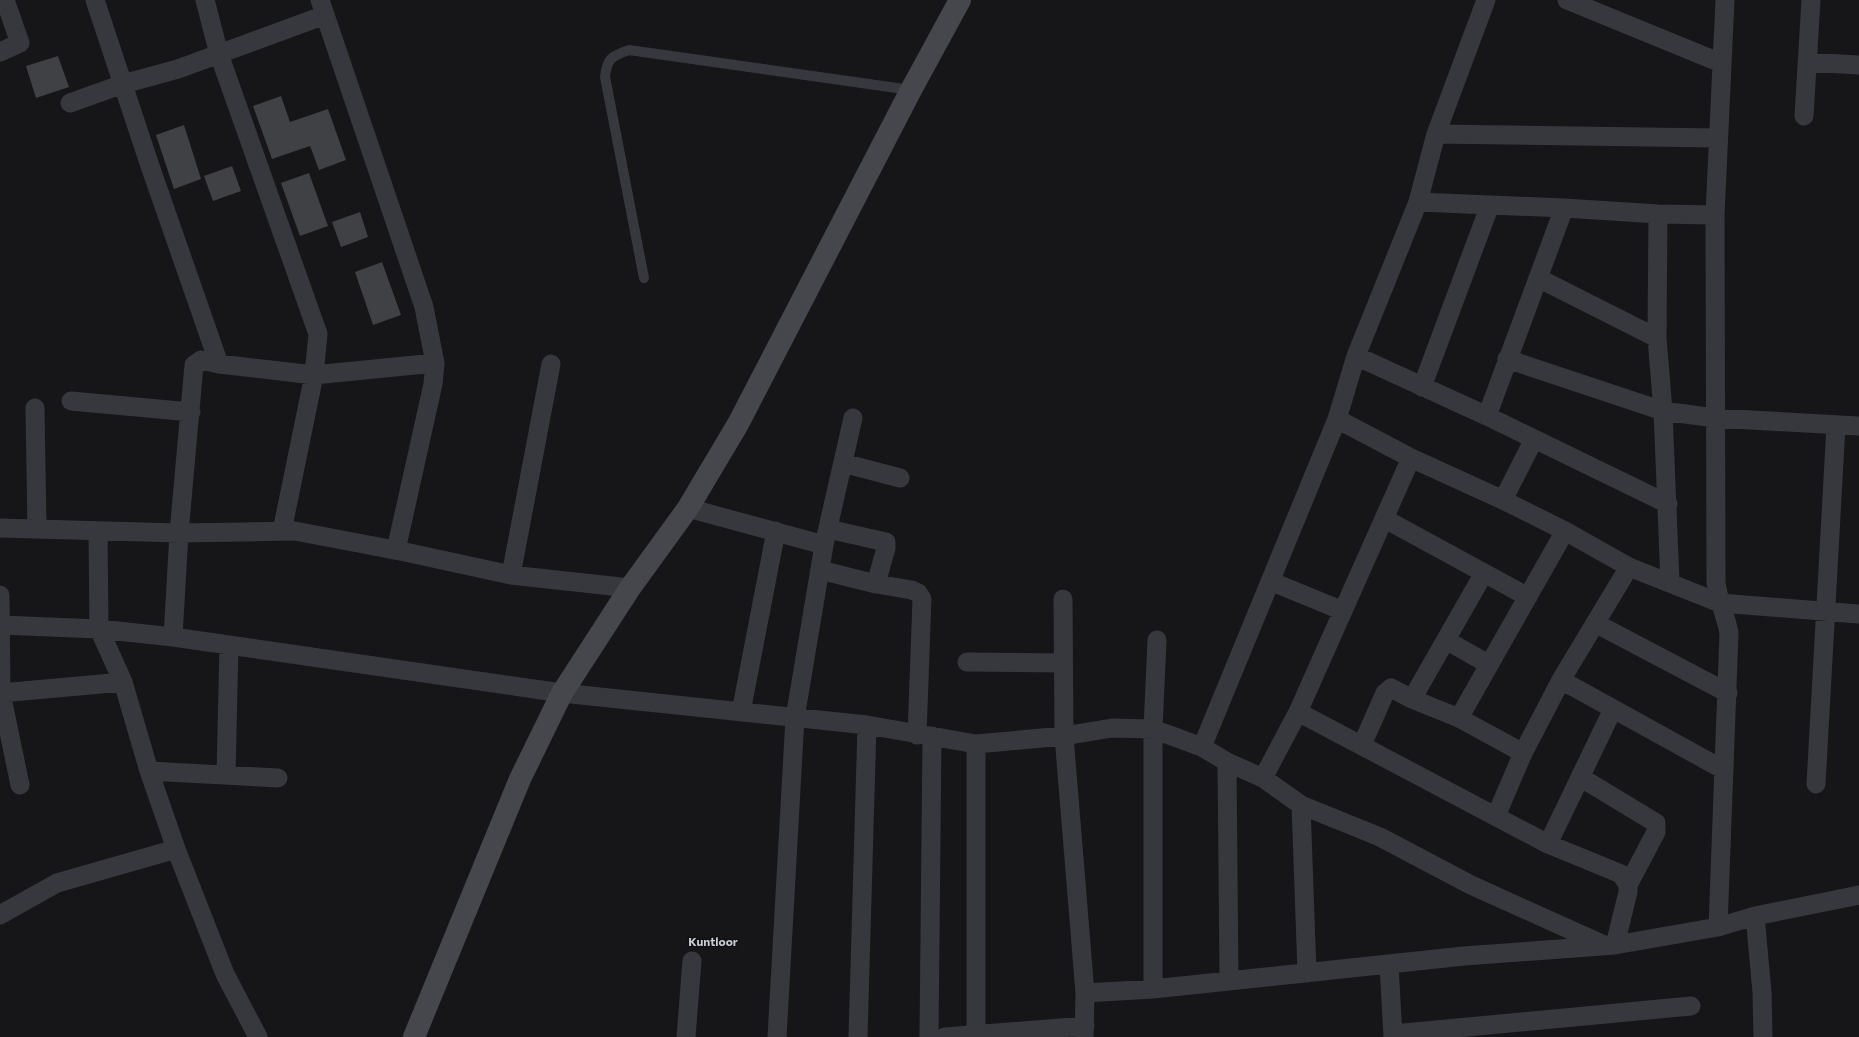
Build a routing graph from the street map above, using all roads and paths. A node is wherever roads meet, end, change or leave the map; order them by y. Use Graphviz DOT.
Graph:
graph roads {
  1 [pos="5,0"];
  2 [pos="95,0"];
  3 [pos="205,0"];
  4 [pos="960,0"];
  5 [pos="1486,0"];
  6 [pos="1567,0"];
  7 [pos="1725,0"];
  8 [pos="1811,0"];
  9 [pos="322,8"];
  10 [pos="0,52"];
  11 [pos="220,54"];
  12 [pos="1807,62"];
  13 [pos="1721,63"];
  14 [pos="1859,65"];
  15 [pos="123,84"];
  16 [pos="911,90"];
  17 [pos="70,103"];
  18 [pos="1804,116"];
  19 [pos="1436,134"];
  20 [pos="1717,138"];
  21 [pos="1418,202"];
  22 [pos="1490,205"];
  23 [pos="1564,208"];
  24 [pos="1658,214"];
  25 [pos="1715,215"];
  26 [pos="644,278"];
  27 [pos="1538,278"];
  28 [pos="1657,338"];
  29 [pos="1356,356"];
  30 [pos="1508,359"];
  31 [pos="435,363"];
  32 [pos="219,364"];
  33 [pos="551,364"];
  34 [pos="314,375"];
  35 [pos="1422,387"];
  36 [pos="71,401"];
  37 [pos="35,408"];
  38 [pos="1663,411"];
  39 [pos="191,412"];
  40 [pos="1487,416"];
  41 [pos="853,418"];
  42 [pos="1715,418"];
  43 [pos="1337,419"];
  44 [pos="1836,426"];
  45 [pos="1859,426"];
  46 [pos="1534,439"];
  47 [pos="1411,458"];
  48 [pos="843,463"];
  49 [pos="900,478"];
  50 [pos="1503,500"];
  51 [pos="1668,504"];
  52 [pos="688,508"];
  53 [pos="1384,519"];
  54 [pos="0,528"];
  55 [pos="37,528"];
  56 [pos="98,531"];
  57 [pos="282,531"];
  58 [pos="776,531"];
  59 [pos="1565,531"];
  60 [pos="179,533"];
  61 [pos="826,537"];
  62 [pos="396,550"];
  63 [pos="1629,567"];
  64 [pos="820,570"];
  65 [pos="1484,573"];
  66 [pos="511,575"];
  67 [pos="1270,581"];
  68 [pos="1670,582"];
  69 [pos="876,584"];
  70 [pos="630,588"];
  71 [pos="0,595"];
  72 [pos="1528,597"];
  73 [pos="1063,599"];
  74 [pos="1720,603"];
  75 [pos="1343,611"];
  76 [pos="1826,612"];
  77 [pos="1859,614"];
  78 [pos="1595,623"];
  79 [pos="0,625"];
  80 [pos="99,629"];
  81 [pos="173,637"];
  82 [pos="1157,640"];
  83 [pos="1446,640"];
  84 [pos="229,645"];
  85 [pos="967,662"];
  86 [pos="1063,663"];
  87 [pos="1488,664"];
  88 [pos="1561,680"];
  89 [pos="123,682"];
  90 [pos="0,693"];
  91 [pos="562,693"];
  92 [pos="1728,693"];
  93 [pos="1412,699"];
  94 [pos="1613,709"];
  95 [pos="740,712"];
  96 [pos="1298,712"];
  97 [pos="795,718"];
  98 [pos="1459,718"];
  99 [pos="867,725"];
  100 [pos="1153,729"];
  101 [pos="925,735"];
  102 [pos="1064,736"];
  103 [pos="976,744"];
  104 [pos="1362,745"];
  105 [pos="1202,746"];
  106 [pos="1524,753"];
  107 [pos="1227,762"];
  108 [pos="1724,770"];
  109 [pos="149,771"];
  110 [pos="226,775"];
  111 [pos="1580,777"];
  112 [pos="278,778"];
  113 [pos="1263,778"];
  114 [pos="1816,784"];
  115 [pos="20,785"];
  116 [pos="1301,805"];
  117 [pos="1496,816"];
  118 [pos="1548,844"];
  119 [pos="176,849"];
  120 [pos="1628,885"];
  121 [pos="1859,895"];
  122 [pos="0,915"];
  123 [pos="1755,916"];
  124 [pos="1718,926"];
  125 [pos="1610,945"];
  126 [pos="692,962"];
  127 [pos="1389,965"];
  128 [pos="1307,973"];
  129 [pos="1230,980"];
  130 [pos="1153,989"];
  131 [pos="1085,993"];
  132 [pos="1691,1006"];
  133 [pos="1084,1032"];
  134 [pos="1393,1035"];
  135 [pos="976,1036"];
  136 [pos="258,1037"];
  137 [pos="414,1037"];
  138 [pos="686,1037"];
  139 [pos="777,1037"];
  140 [pos="858,1037"];
  141 [pos="929,1037"];
  142 [pos="945,1037"];
  143 [pos="1763,1037"];
  1 -- 10 [label="street"];
  2 -- 15 [label="street"];
  3 -- 11 [label="street"];
  4 -- 16 [label="street"];
  5 -- 19 [label="street"];
  6 -- 13 [label="street"];
  7 -- 13 [label="street"];
  8 -- 12 [label="street"];
  9 -- 11 [label="street"];
  9 -- 31 [label="street"];
  11 -- 15 [label="street"];
  11 -- 34 [label="street"];
  12 -- 14 [label="street"];
  12 -- 18 [label="street"];
  13 -- 20 [label="street"];
  15 -- 17 [label="street"];
  15 -- 32 [label="street"];
  16 -- 26 [label="lane"];
  16 -- 52 [label="street"];
  19 -- 20 [label="street"];
  19 -- 21 [label="street"];
  20 -- 25 [label="street"];
  21 -- 22 [label="street"];
  21 -- 29 [label="street"];
  22 -- 23 [label="street"];
  22 -- 35 [label="street"];
  23 -- 24 [label="street"];
  23 -- 27 [label="street"];
  24 -- 25 [label="street"];
  24 -- 28 [label="street"];
  25 -- 42 [label="street"];
  27 -- 28 [label="street"];
  27 -- 30 [label="street"];
  28 -- 38 [label="street"];
  29 -- 35 [label="street"];
  29 -- 43 [label="street"];
  30 -- 38 [label="street"];
  30 -- 40 [label="street"];
  31 -- 34 [label="street"];
  31 -- 62 [label="street"];
  32 -- 34 [label="street"];
  32 -- 39 [label="street"];
  33 -- 66 [label="street"];
  34 -- 57 [label="street"];
  35 -- 40 [label="street"];
  36 -- 39 [label="street"];
  37 -- 55 [label="street"];
  38 -- 42 [label="street"];
  38 -- 51 [label="street"];
  39 -- 60 [label="street"];
  40 -- 46 [label="street"];
  41 -- 48 [label="street"];
  42 -- 44 [label="street"];
  42 -- 74 [label="street"];
  43 -- 47 [label="street"];
  43 -- 67 [label="street"];
  44 -- 45 [label="street"];
  44 -- 76 [label="street"];
  46 -- 50 [label="street"];
  46 -- 51 [label="street"];
  47 -- 50 [label="street"];
  47 -- 53 [label="street"];
  48 -- 49 [label="street"];
  48 -- 61 [label="street"];
  50 -- 59 [label="street"];
  51 -- 68 [label="street"];
  52 -- 58 [label="street"];
  52 -- 70 [label="street"];
  53 -- 65 [label="street"];
  53 -- 75 [label="street"];
  54 -- 55 [label="street"];
  55 -- 56 [label="street"];
  56 -- 60 [label="street"];
  56 -- 80 [label="street"];
  57 -- 60 [label="street"];
  57 -- 62 [label="street"];
  58 -- 61 [label="street"];
  58 -- 95 [label="street"];
  59 -- 63 [label="street"];
  59 -- 72 [label="street"];
  60 -- 81 [label="street"];
  61 -- 64 [label="street"];
  61 -- 69 [label="street"];
  62 -- 66 [label="street"];
  63 -- 68 [label="street"];
  63 -- 78 [label="street"];
  64 -- 69 [label="street"];
  64 -- 97 [label="street"];
  65 -- 72 [label="street"];
  65 -- 83 [label="street"];
  66 -- 70 [label="street"];
  67 -- 75 [label="street"];
  67 -- 105 [label="street"];
  68 -- 74 [label="street"];
  69 -- 101 [label="street"];
  70 -- 91 [label="street"];
  71 -- 79 [label="street"];
  72 -- 87 [label="street"];
  73 -- 86 [label="street"];
  74 -- 76 [label="street"];
  74 -- 92 [label="street"];
  75 -- 96 [label="street"];
  76 -- 77 [label="street"];
  76 -- 114 [label="street"];
  78 -- 88 [label="street"];
  78 -- 92 [label="street"];
  79 -- 80 [label="street"];
  79 -- 90 [label="street"];
  80 -- 81 [label="street"];
  80 -- 89 [label="street"];
  81 -- 84 [label="street"];
  82 -- 100 [label="street"];
  83 -- 87 [label="street"];
  83 -- 93 [label="street"];
  84 -- 91 [label="street"];
  84 -- 110 [label="street"];
  85 -- 86 [label="street"];
  86 -- 102 [label="street"];
  87 -- 98 [label="street"];
  88 -- 94 [label="street"];
  88 -- 106 [label="street"];
  89 -- 90 [label="street"];
  89 -- 109 [label="street"];
  90 -- 115 [label="street"];
  91 -- 95 [label="street"];
  91 -- 137 [label="street"];
  92 -- 108 [label="street"];
  93 -- 98 [label="street"];
  93 -- 104 [label="street"];
  94 -- 108 [label="street"];
  94 -- 111 [label="street"];
  95 -- 97 [label="street"];
  96 -- 104 [label="street"];
  96 -- 113 [label="street"];
  97 -- 99 [label="street"];
  97 -- 139 [label="street"];
  98 -- 106 [label="street"];
  99 -- 101 [label="street"];
  99 -- 140 [label="street"];
  100 -- 102 [label="street"];
  100 -- 105 [label="street"];
  100 -- 130 [label="street"];
  101 -- 103 [label="street"];
  101 -- 141 [label="street"];
  102 -- 103 [label="street"];
  102 -- 131 [label="street"];
  103 -- 135 [label="street"];
  104 -- 117 [label="street"];
  105 -- 107 [label="street"];
  106 -- 117 [label="street"];
  107 -- 113 [label="street"];
  107 -- 129 [label="street"];
  108 -- 124 [label="street"];
  109 -- 110 [label="street"];
  109 -- 119 [label="street"];
  110 -- 112 [label="street"];
  111 -- 118 [label="street"];
  111 -- 120 [label="street"];
  113 -- 116 [label="street"];
  116 -- 125 [label="street"];
  116 -- 128 [label="street"];
  117 -- 118 [label="street"];
  118 -- 120 [label="street"];
  119 -- 122 [label="street"];
  119 -- 136 [label="street"];
  120 -- 125 [label="street"];
  121 -- 123 [label="street"];
  123 -- 124 [label="street"];
  123 -- 143 [label="street"];
  124 -- 125 [label="street"];
  125 -- 127 [label="street"];
  126 -- 138 [label="street"];
  127 -- 128 [label="street"];
  127 -- 134 [label="street"];
  128 -- 129 [label="street"];
  129 -- 130 [label="street"];
  130 -- 131 [label="street"];
  131 -- 133 [label="street"];
  132 -- 134 [label="street"];
  133 -- 135 [label="street"];
  135 -- 142 [label="street"];
}
